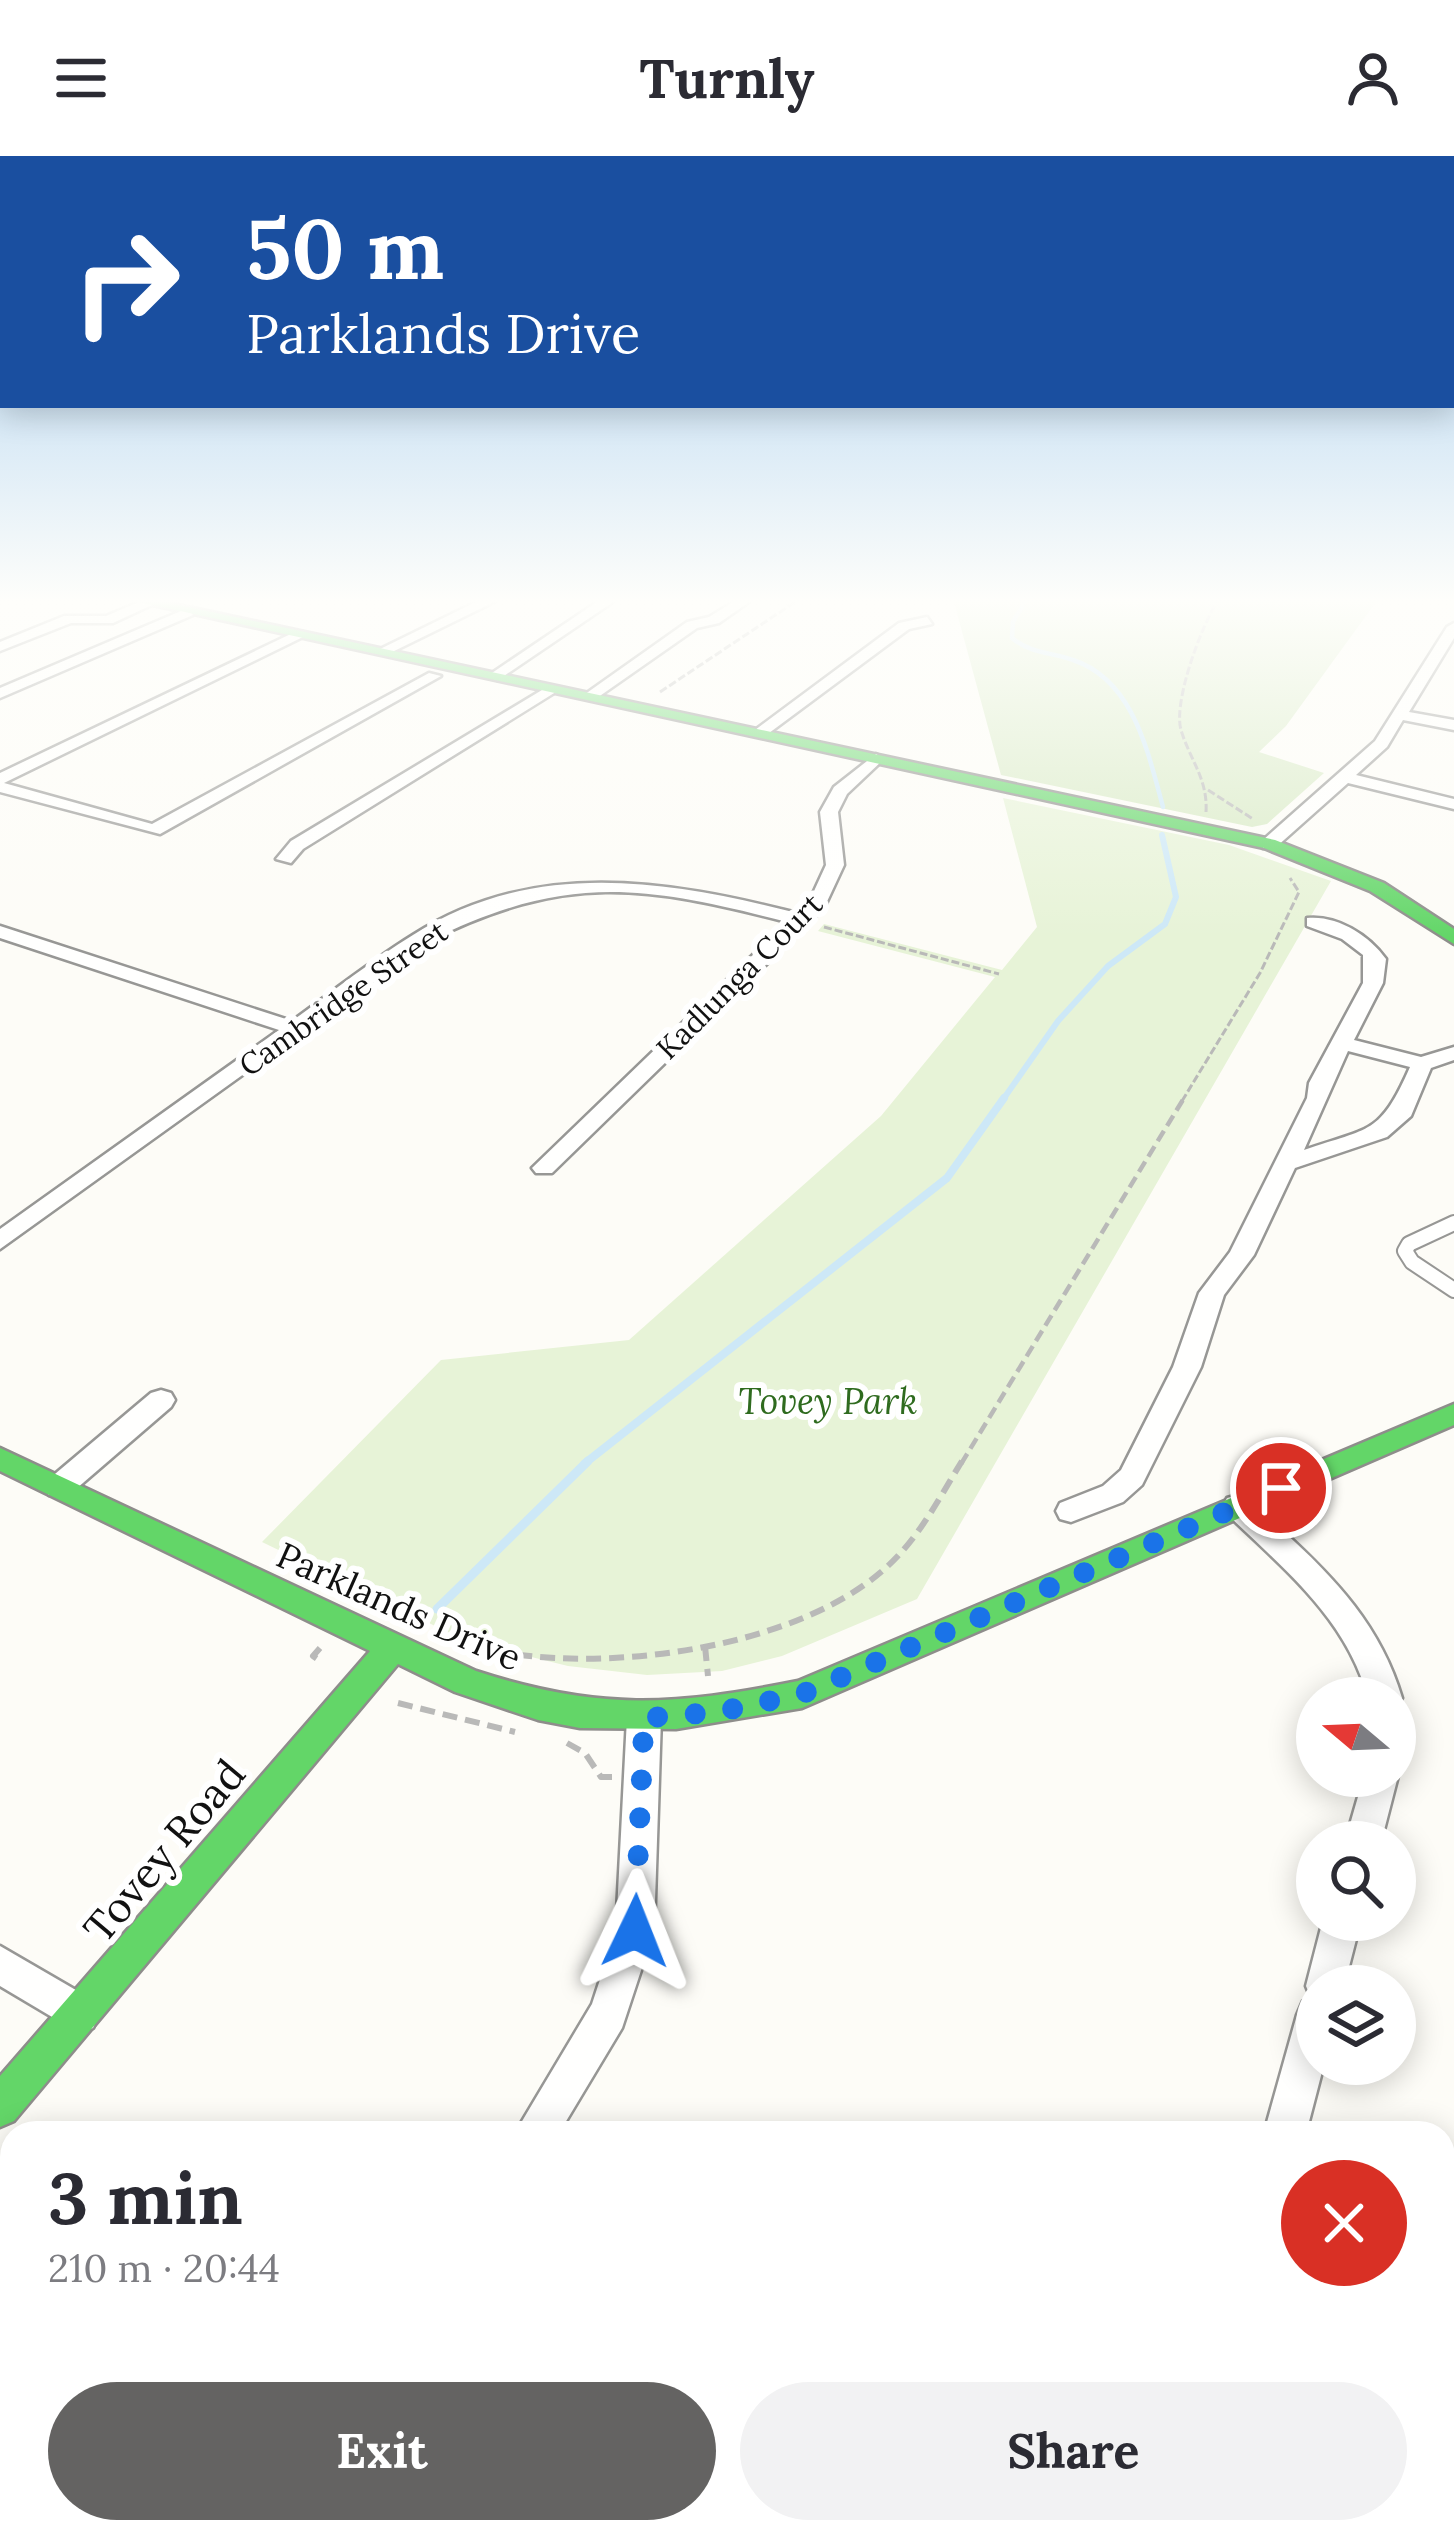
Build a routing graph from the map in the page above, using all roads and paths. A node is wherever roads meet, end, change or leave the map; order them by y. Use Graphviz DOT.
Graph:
graph roads {
  1 [pos="141,713"];
  2 [pos="366,713"];
  3 [pos="514,713"];
  4 [pos="666,713"];
  5 [pos="787,713"];
  6 [pos="1179,713"];
  7 [pos="1400,715"];
  8 [pos="1454,725"];
  9 [pos="759,734"];
  10 [pos="876,759"];
  11 [pos="1345,776"];
  12 [pos="0,783"];
  13 [pos="1208,790"];
  14 [pos="1454,804"];
  15 [pos="1205,820"];
  16 [pos="1267,835"];
  17 [pos="284,859"];
  18 [pos="1286,871"];
  19 [pos="801,920"];
  20 [pos="1314,922"];
  21 [pos="0,932"];
  22 [pos="1454,938"];
  23 [pos="999,974"];
  24 [pos="297,1029"];
  25 [pos="1341,1043"];
  26 [pos="1454,1053"];
  27 [pos="1422,1064"];
  28 [pos="1285,1164"];
  29 [pos="544,1168"];
  30 [pos="1454,1223"];
  31 [pos="0,1241"];
  32 [pos="1454,1290"];
  33 [pos="161,1400"];
  34 [pos="1454,1414"];
  35 [pos="0,1459"];
  36 [pos="59,1487"];
  37 [pos="1238,1506"];
  38 [pos="1072,1511"];
  39 [pos="343,1624"];
  40 [pos="446,1635"];
  41 [pos="705,1646"];
  42 [pos="391,1649"];
  43 [pos="323,1664"];
  44 [pos="1381,1677"];
  45 [pos="710,1686"];
  46 [pos="398,1703"];
  47 [pos="644,1718"];
  48 [pos="517,1732"];
  49 [pos="563,1741"];
  50 [pos="612,1777"];
  51 [pos="0,1964"];
  52 [pos="79,2014"];
  53 [pos="1299,2085"];
  54 [pos="0,2108"];
  55 [pos="543,2121"];
  56 [pos="1289,2121"];
  1 -- 12 [label="street"];
  2 -- 12 [label="street"];
  3 -- 17 [label="street"];
  4 -- 9 [label="street"];
  5 -- 9 [label="street"];
  6 -- 13 [label="path"];
  7 -- 8 [label="street"];
  7 -- 11 [label="street"];
  9 -- 10 [label="street"];
  10 -- 16 [label="street"];
  10 -- 19 [label="street, Kadlunga Court"];
  11 -- 14 [label="street"];
  11 -- 16 [label="street"];
  13 -- 15 [label="path"];
  13 -- 16 [label="path"];
  16 -- 22 [label="street"];
  18 -- 41 [label="path"];
  19 -- 23 [label="path"];
  19 -- 24 [label="street, Cambridge Street"];
  19 -- 29 [label="street, Kadlunga Court"];
  20 -- 25 [label="street"];
  21 -- 24 [label="street"];
  24 -- 31 [label="street, Cambridge Street"];
  25 -- 27 [label="street"];
  25 -- 28 [label="street"];
  26 -- 27 [label="street"];
  27 -- 28 [label="street"];
  28 -- 38 [label="street"];
  30 -- 32 [label="lane"];
  33 -- 36 [label="street"];
  34 -- 37 [label="street, Parklands Drive"];
  35 -- 36 [label="street, Parklands Drive"];
  36 -- 39 [label="street, Parklands Drive"];
  37 -- 44 [label="street"];
  37 -- 47 [label="street, Parklands Drive"];
  39 -- 42 [label="street, Parklands Drive"];
  39 -- 43 [label="path"];
  40 -- 41 [label="path"];
  41 -- 45 [label="path"];
  42 -- 47 [label="street, Parklands Drive"];
  42 -- 52 [label="street, Tovey Road"];
  46 -- 48 [label="path"];
  47 -- 55 [label="street"];
  49 -- 50 [label="path"];
  51 -- 52 [label="street"];
  52 -- 54 [label="street, Tovey Road"];
  53 -- 56 [label="street"];
}
